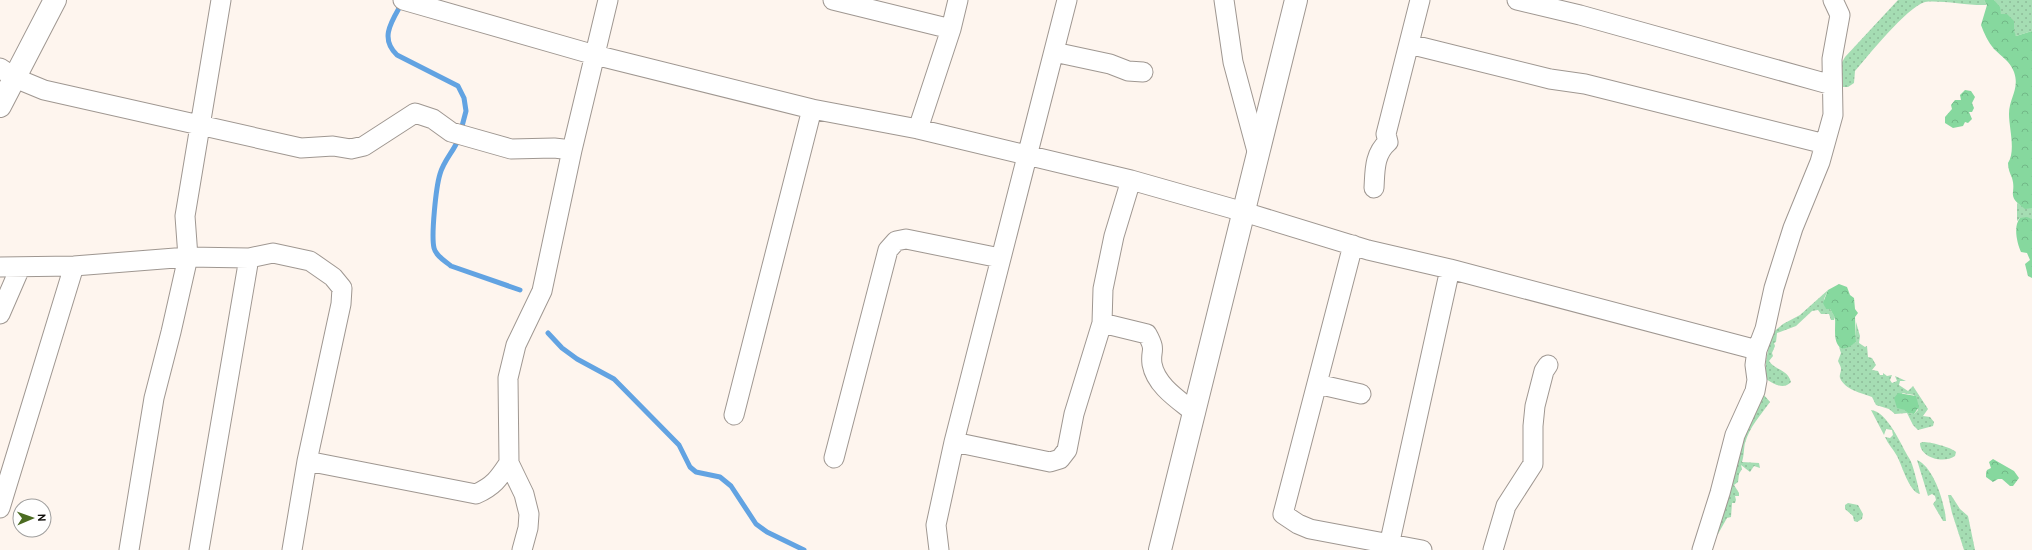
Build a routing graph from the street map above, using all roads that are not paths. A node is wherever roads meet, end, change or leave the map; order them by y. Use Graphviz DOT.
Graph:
graph roads {
  1 [pos="55,0"];
  2 [pos="221,0"];
  3 [pos="403,0"];
  4 [pos="608,0"];
  5 [pos="958,0"];
  6 [pos="1067,0"];
  7 [pos="1224,0"];
  8 [pos="1296,0"];
  9 [pos="1420,0"];
  10 [pos="1517,0"];
  11 [pos="840,1"];
  12 [pos="1840,5"];
  13 [pos="951,29"];
  14 [pos="1410,44"];
  15 [pos="1054,52"];
  16 [pos="595,55"];
  17 [pos="1142,72"];
  18 [pos="7,73"];
  19 [pos="1832,85"];
  20 [pos="0,106"];
  21 [pos="812,109"];
  22 [pos="199,124"];
  23 [pos="918,129"];
  24 [pos="1825,144"];
  25 [pos="572,150"];
  26 [pos="1258,155"];
  27 [pos="1028,156"];
  28 [pos="1131,180"];
  29 [pos="1374,188"];
  30 [pos="1244,212"];
  31 [pos="1353,245"];
  32 [pos="188,257"];
  33 [pos="249,258"];
  34 [pos="1000,258"];
  35 [pos="74,266"];
  36 [pos="0,267"];
  37 [pos="20,268"];
  38 [pos="1450,269"];
  39 [pos="0,314"];
  40 [pos="1102,324"];
  41 [pos="1757,350"];
  42 [pos="1548,365"];
  43 [pos="1317,384"];
  44 [pos="1361,394"];
  45 [pos="1195,413"];
  46 [pos="734,415"];
  47 [pos="954,442"];
  48 [pos="834,458"];
  49 [pos="307,461"];
  50 [pos="509,463"];
  51 [pos="0,508"];
  52 [pos="1389,546"];
  53 [pos="204,549"];
  54 [pos="129,550"];
  55 [pos="292,550"];
  56 [pos="522,550"];
  57 [pos="939,550"];
  58 [pos="1160,550"];
  59 [pos="1422,550"];
  60 [pos="1493,550"];
  61 [pos="1702,550"];
  1 -- 18 [label="street"];
  2 -- 22 [label="street"];
  3 -- 16 [label="street"];
  4 -- 16 [label="street"];
  5 -- 13 [label="street"];
  6 -- 15 [label="street"];
  7 -- 26 [label="street"];
  8 -- 26 [label="street"];
  9 -- 14 [label="street"];
  10 -- 19 [label="street"];
  11 -- 13 [label="street"];
  12 -- 19 [label="street"];
  13 -- 23 [label="street"];
  14 -- 24 [label="street"];
  14 -- 29 [label="street"];
  15 -- 17 [label="street"];
  15 -- 27 [label="street"];
  16 -- 21 [label="street"];
  16 -- 25 [label="street"];
  18 -- 20 [label="street"];
  18 -- 22 [label="street"];
  19 -- 24 [label="street"];
  21 -- 23 [label="street"];
  21 -- 46 [label="street"];
  22 -- 25 [label="street"];
  22 -- 32 [label="street"];
  23 -- 27 [label="street"];
  24 -- 41 [label="street"];
  25 -- 50 [label="street"];
  26 -- 30 [label="street"];
  27 -- 28 [label="street"];
  27 -- 34 [label="street"];
  28 -- 30 [label="street"];
  28 -- 40 [label="street"];
  30 -- 31 [label="street"];
  30 -- 45 [label="street"];
  31 -- 38 [label="street"];
  31 -- 43 [label="street"];
  32 -- 33 [label="street"];
  32 -- 35 [label="street"];
  32 -- 54 [label="street"];
  33 -- 49 [label="street"];
  33 -- 53 [label="street"];
  34 -- 47 [label="street"];
  34 -- 48 [label="street"];
  35 -- 37 [label="street"];
  35 -- 51 [label="street"];
  36 -- 37 [label="street"];
  37 -- 39 [label="street"];
  38 -- 41 [label="street"];
  38 -- 52 [label="street"];
  40 -- 45 [label="street"];
  40 -- 47 [label="street"];
  41 -- 61 [label="street"];
  42 -- 60 [label="street"];
  43 -- 44 [label="street"];
  43 -- 52 [label="street"];
  45 -- 58 [label="street"];
  47 -- 57 [label="street"];
  49 -- 50 [label="street"];
  49 -- 55 [label="street"];
  50 -- 56 [label="street"];
  52 -- 59 [label="street"];
}
